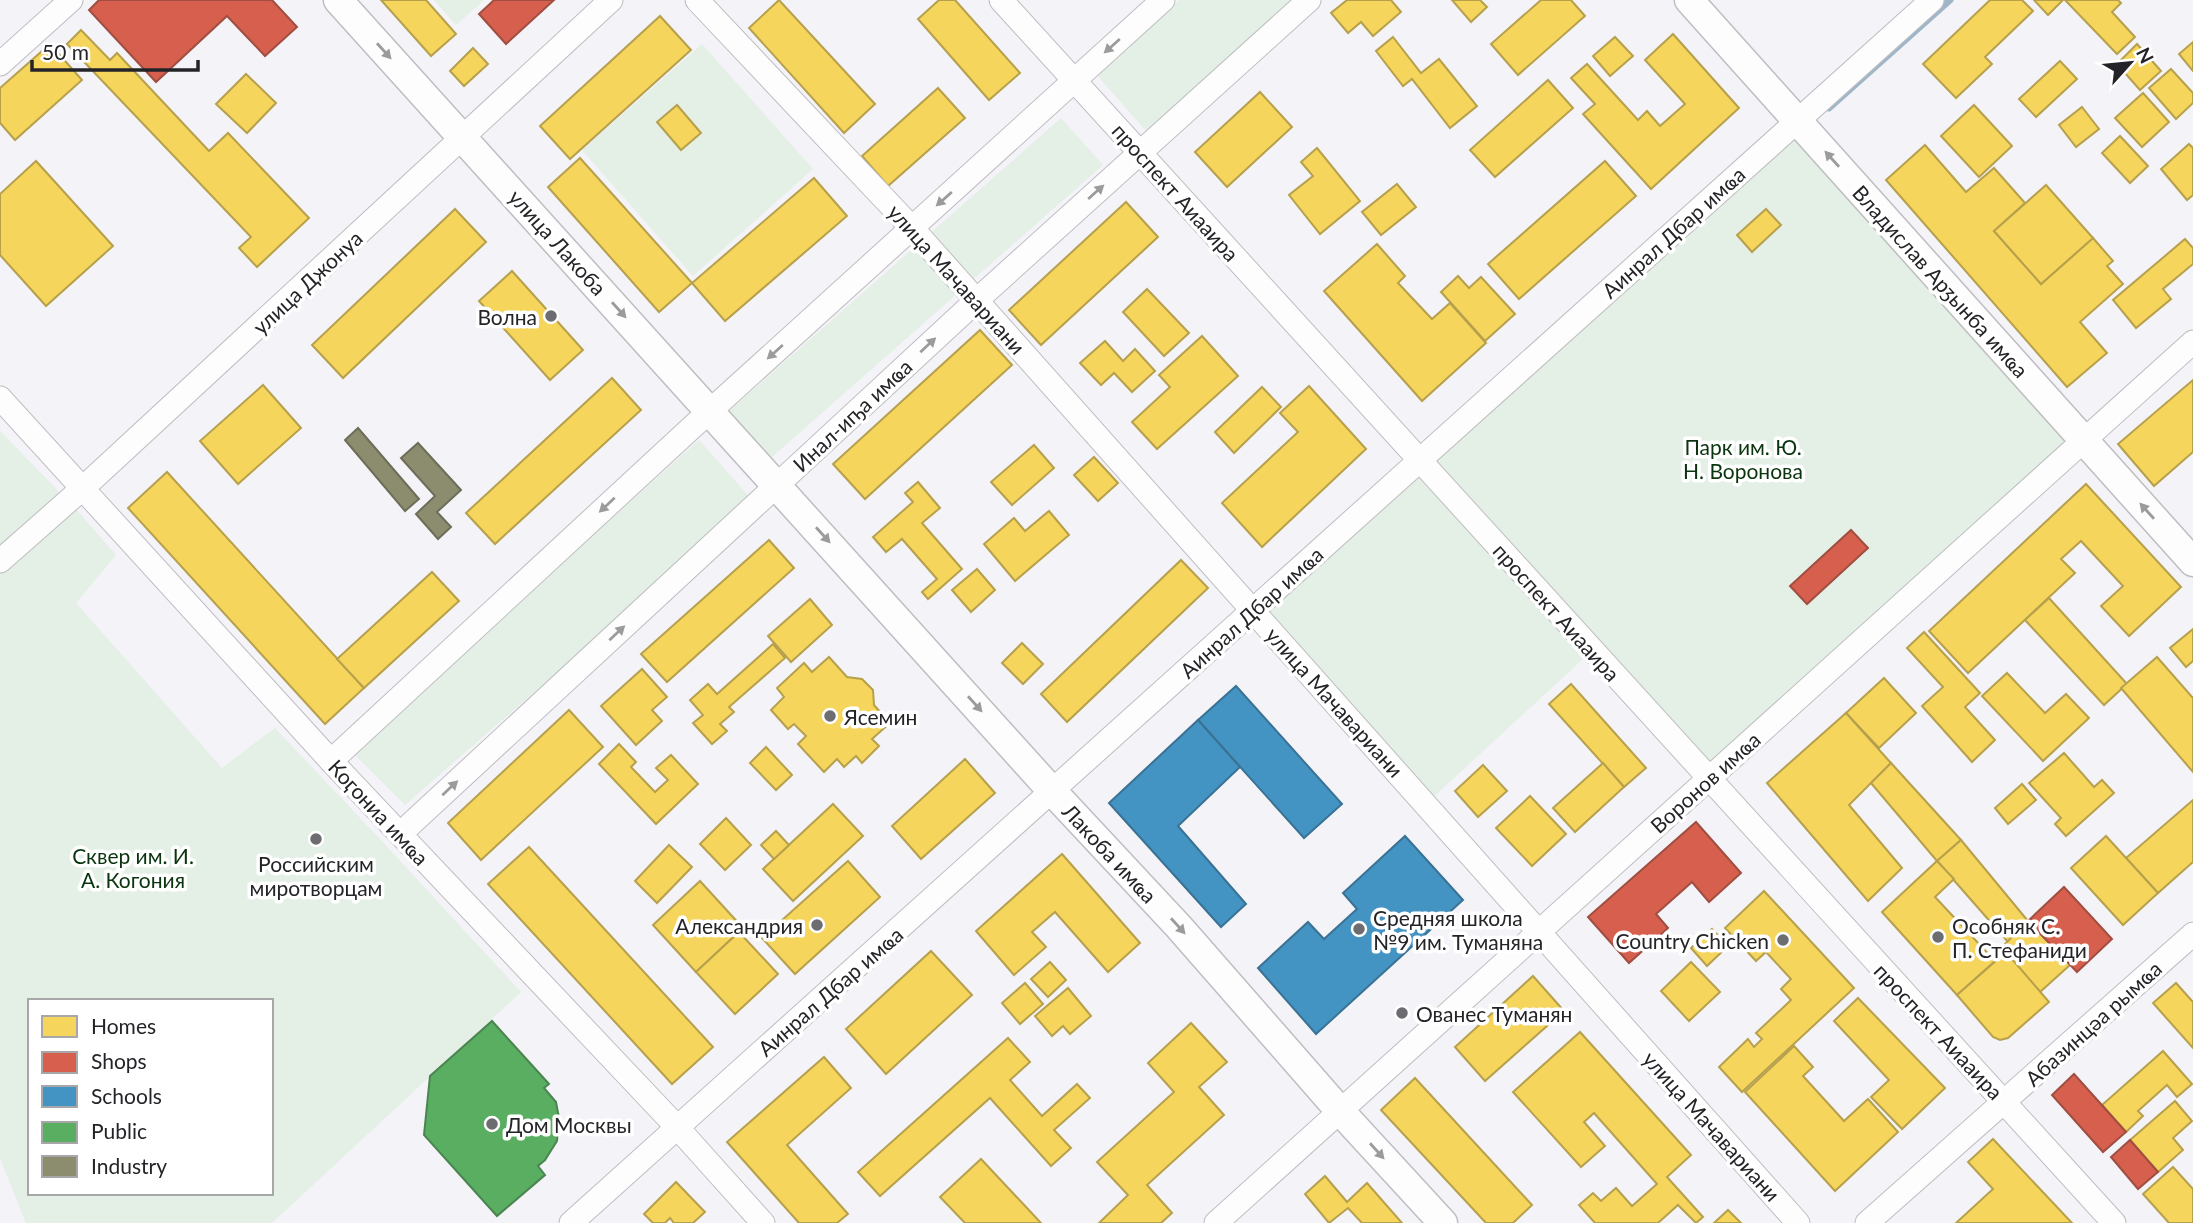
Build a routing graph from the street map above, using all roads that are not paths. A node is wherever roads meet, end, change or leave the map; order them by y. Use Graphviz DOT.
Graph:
graph roads {
  1 [pos="71,0"];
  2 [pos="338,0"];
  3 [pos="611,0"];
  4 [pos="696,0"];
  5 [pos="1001,0"];
  6 [pos="1163,0"];
  7 [pos="1309,0"];
  8 [pos="1689,0"];
  9 [pos="1932,0"];
  10 [pos="0,64"];
  11 [pos="1074,81"];
  12 [pos="1797,121"];
  13 [pos="463,137"];
  14 [pos="1140,153"];
  15 [pos="912,228"];
  16 [pos="977,300"];
  17 [pos="2193,342"];
  18 [pos="0,398"];
  19 [pos="711,410"];
  20 [pos="2083,440"];
  21 [pos="1419,460"];
  22 [pos="777,484"];
  23 [pos="83,488"];
  24 [pos="0,561"];
  25 [pos="2193,562"];
  26 [pos="1253,611"];
  27 [pos="331,761"];
  28 [pos="1709,778"];
  29 [pos="1052,791"];
  30 [pos="400,834"];
  31 [pos="1539,932"];
  32 [pos="2193,934"];
  33 [pos="2003,1102"];
  34 [pos="1340,1111"];
  35 [pos="676,1126"];
  36 [pos="571,1223"];
  37 [pos="763,1223"];
  38 [pos="1216,1223"];
  39 [pos="1443,1223"];
  40 [pos="1798,1223"];
  41 [pos="1867,1223"];
  42 [pos="2114,1223"];
  1 -- 10 [label="street"];
  2 -- 13 [label="main road, улица Лакоба, one-way"];
  3 -- 13 [label="street, улица Джонуа"];
  4 -- 15 [label="street, улица Мачавариани"];
  5 -- 11 [label="street, проспект Аиааира"];
  6 -- 11 [label="street, one-way"];
  7 -- 14 [label="street, Инал-иҧа имҩа"];
  8 -- 12 [label="main road, Владислав Арӡынба имҩа"];
  9 -- 12 [label="street, Аинрал Дбар имҩа"];
  11 -- 14 [label="street, проспект Аиааира"];
  11 -- 15 [label="street, one-way"];
  20 -- 12 [label="main road, Владислав Арӡынба имҩа, one-way"];
  12 -- 21 [label="street, Аинрал Дбар имҩа"];
  13 -- 19 [label="main road, улица Лакоба, one-way"];
  13 -- 23 [label="street, улица Джонуа"];
  16 -- 14 [label="street, Инал-иҧа имҩа, one-way"];
  14 -- 21 [label="street, проспект Аиааира"];
  15 -- 16 [label="street, улица Мачавариани"];
  15 -- 19 [label="street, one-way"];
  22 -- 16 [label="street, Инал-иҧа имҩа, one-way"];
  16 -- 26 [label="street, улица Мачавариани"];
  17 -- 20 [label="street, Воронов имҩа"];
  18 -- 23 [label="street, Коӷониа имҩа"];
  19 -- 22 [label="main road, улица Лакоба"];
  19 -- 27 [label="street, one-way"];
  25 -- 20 [label="main road, Владислав Арӡынба имҩа, one-way"];
  20 -- 28 [label="street, Воронов имҩа"];
  21 -- 26 [label="street, Аинрал Дбар имҩа"];
  21 -- 28 [label="street, проспект Аиааира"];
  22 -- 29 [label="main road, Лакоба имҩа, one-way"];
  30 -- 22 [label="street, Инал-иҧа имҩа, one-way"];
  23 -- 24 [label="street, улица Джонуа"];
  23 -- 27 [label="street, Коӷониа имҩа"];
  26 -- 29 [label="street, Аинрал Дбар имҩа"];
  26 -- 31 [label="street, улица Мачавариани"];
  27 -- 30 [label="street, Коӷониа имҩа"];
  28 -- 31 [label="street, Воронов имҩа"];
  28 -- 33 [label="street, проспект Аиааира"];
  29 -- 34 [label="main road, Лакоба имҩа, one-way"];
  29 -- 35 [label="street, Аинрал Дбар имҩа"];
  30 -- 35 [label="street, Коӷониа имҩа"];
  31 -- 34 [label="street, Воронов имҩа"];
  31 -- 40 [label="street, улица Мачавариани"];
  32 -- 33 [label="street, Абазинцәа рымҩа"];
  33 -- 41 [label="street, Абазинцәа рымҩа"];
  33 -- 42 [label="street, проспект Аиааира"];
  34 -- 38 [label="street, Воронов имҩа"];
  34 -- 39 [label="main road, Лакоба имҩа, one-way"];
  35 -- 36 [label="street, Аинрал Дбар имҩа"];
  35 -- 37 [label="street, Коӷониа имҩа"];
}
